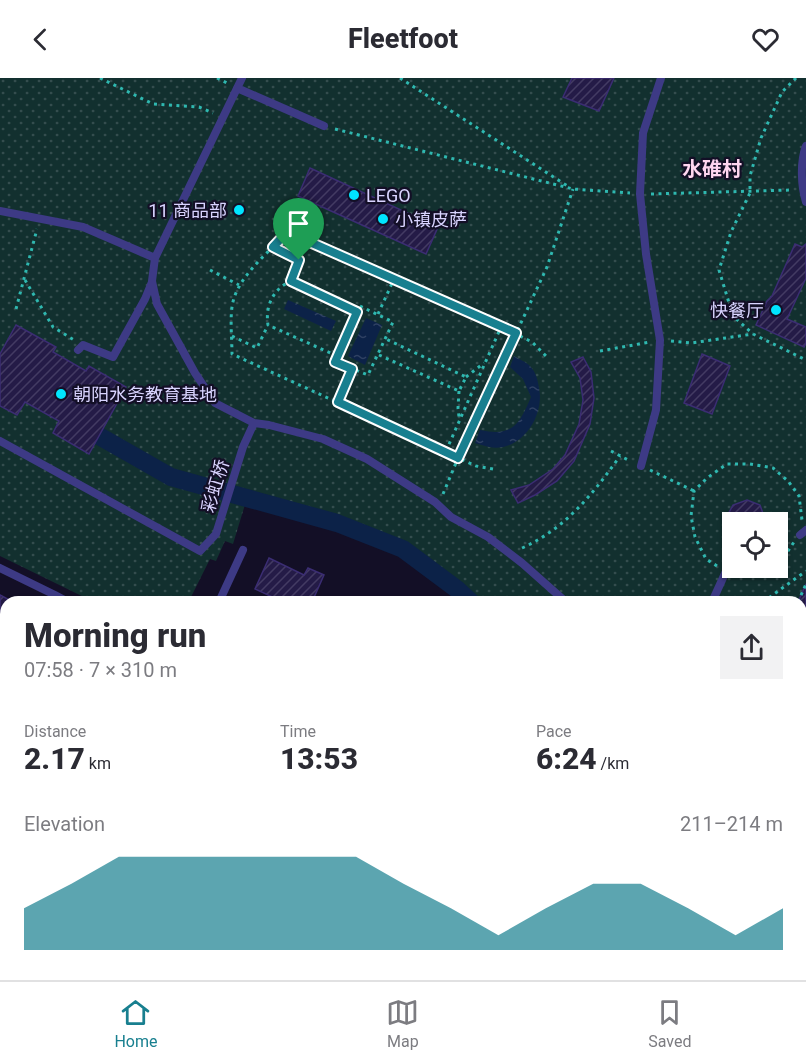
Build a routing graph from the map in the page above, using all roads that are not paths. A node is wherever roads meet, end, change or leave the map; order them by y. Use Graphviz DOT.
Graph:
graph roads {
  1 [pos="242,78"];
  2 [pos="661,78"];
  3 [pos="237,88"];
  4 [pos="324,126"];
  5 [pos="806,147"];
  6 [pos="806,202"];
  7 [pos="0,210"];
  8 [pos="155,258"];
  9 [pos="152,281"];
  10 [pos="80,348"];
  11 [pos="254,423"];
  12 [pos="0,441"];
  13 [pos="641,466"];
  14 [pos="243,550"];
  15 [pos="0,568"];
  16 [pos="723,578"];
  17 [pos="50,596"];
  18 [pos="222,596"];
  19 [pos="559,596"];
  20 [pos="715,596"];
  1 -- 3 [label="lane"];
  2 -- 13 [label="lane"];
  3 -- 4 [label="lane"];
  3 -- 8 [label="lane"];
  5 -- 6 [label="lane"];
  7 -- 8 [label="lane"];
  8 -- 9 [label="lane"];
  9 -- 10 [label="lane"];
  9 -- 11 [label="lane"];
  11 -- 12 [label="lane, 彩虹桥"];
  11 -- 19 [label="lane"];
  14 -- 18 [label="lane"];
  15 -- 17 [label="lane"];
  16 -- 20 [label="lane"];
}
